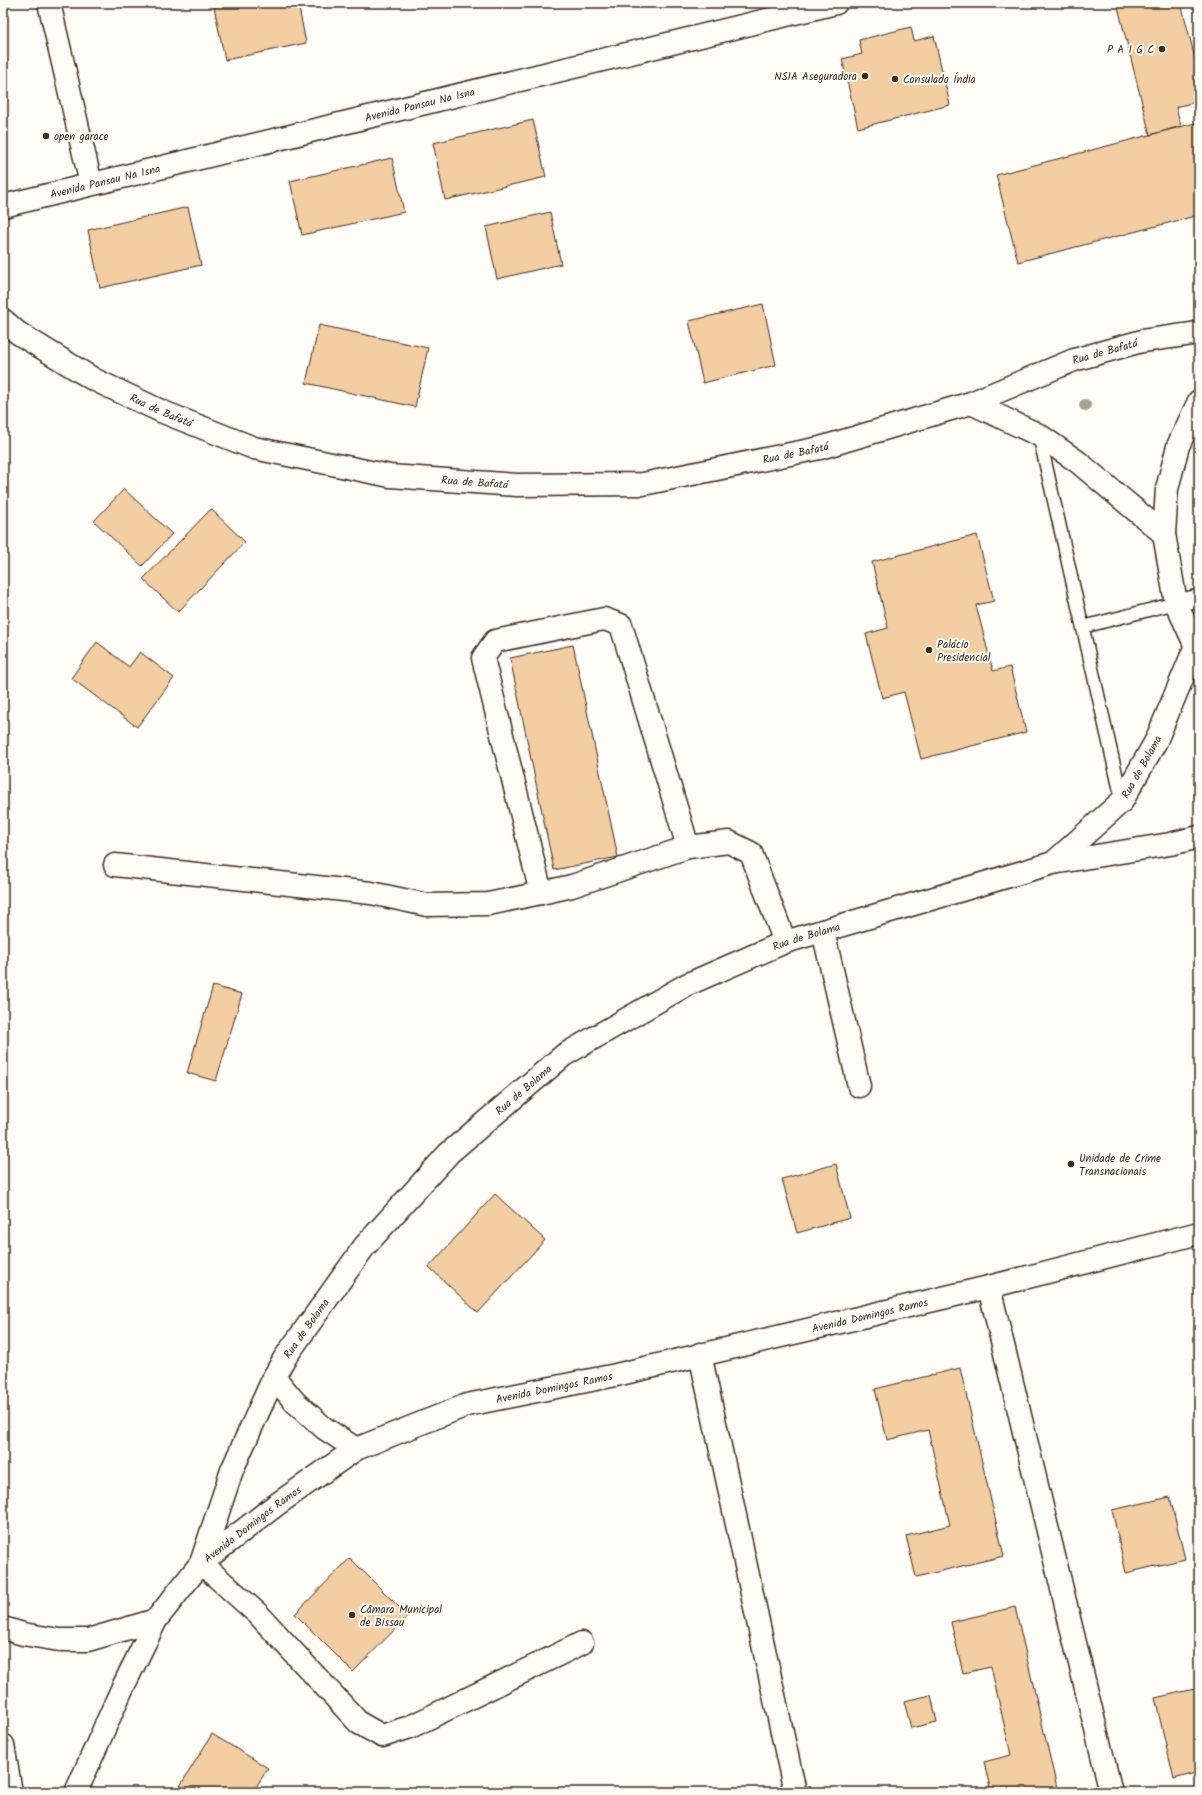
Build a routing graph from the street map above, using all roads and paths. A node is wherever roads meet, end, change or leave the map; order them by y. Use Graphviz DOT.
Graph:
graph roads {
  1 [pos="49,3"];
  2 [pos="836,3"];
  3 [pos="91,184"];
  4 [pos="3,206"];
  5 [pos="3,320"];
  6 [pos="1199,333"];
  7 [pos="1199,401"];
  8 [pos="971,403"];
  9 [pos="1039,435"];
  10 [pos="1164,534"];
  11 [pos="1199,598"];
  12 [pos="1176,604"];
  13 [pos="1083,627"];
  14 [pos="1197,650"];
  15 [pos="1122,801"];
  16 [pos="1199,837"];
  17 [pos="688,847"];
  18 [pos="1053,863"];
  19 [pos="115,865"];
  20 [pos="541,893"];
  21 [pos="823,931"];
  22 [pos="785,942"];
  23 [pos="859,1086"];
  24 [pos="1199,1233"];
  25 [pos="989,1287"];
  26 [pos="700,1354"];
  27 [pos="274,1377"];
  28 [pos="356,1449"];
  29 [pos="201,1563"];
  30 [pos="156,1620"];
  31 [pos="3,1628"];
  32 [pos="582,1643"];
  33 [pos="3,1745"];
  34 [pos="11,1792"];
  35 [pos="76,1792"];
  36 [pos="795,1792"];
  37 [pos="1111,1792"];
  1 -- 3 [label="street"];
  2 -- 3 [label="street, Avenida Pansau Na Isna"];
  3 -- 4 [label="street, Avenida Pansau Na Isna"];
  5 -- 8 [label="street, Rua de Bafatá"];
  6 -- 8 [label="street, Rua de Bafatá"];
  7 -- 10 [label="street"];
  8 -- 9 [label="street"];
  9 -- 10 [label="street"];
  9 -- 13 [label="lane"];
  10 -- 12 [label="street"];
  11 -- 12 [label="street"];
  12 -- 13 [label="lane"];
  12 -- 14 [label="street"];
  13 -- 15 [label="lane"];
  14 -- 15 [label="street, Rua de Bolama"];
  15 -- 18 [label="street, Rua de Bolama"];
  16 -- 18 [label="street, Rua de Bolama"];
  17 -- 20 [label="street"];
  17 -- 20 [label="street"];
  17 -- 22 [label="street"];
  18 -- 21 [label="street, Rua de Bolama"];
  19 -- 20 [label="street"];
  21 -- 22 [label="street, Rua de Bolama"];
  21 -- 23 [label="street"];
  22 -- 27 [label="street, Rua de Bolama"];
  24 -- 25 [label="street, Avenida Domingos Ramos"];
  25 -- 26 [label="street, Avenida Domingos Ramos"];
  25 -- 37 [label="street"];
  26 -- 28 [label="street, Avenida Domingos Ramos"];
  26 -- 36 [label="street"];
  27 -- 28 [label="street"];
  27 -- 29 [label="street, Rua de Bolama"];
  28 -- 29 [label="street, Avenida Domingos Ramos"];
  29 -- 30 [label="street, Avenida Domingos Ramos"];
  29 -- 32 [label="street"];
  30 -- 31 [label="street"];
  30 -- 35 [label="street, Avenida Domingos Ramos"];
  33 -- 34 [label="street"];
}
